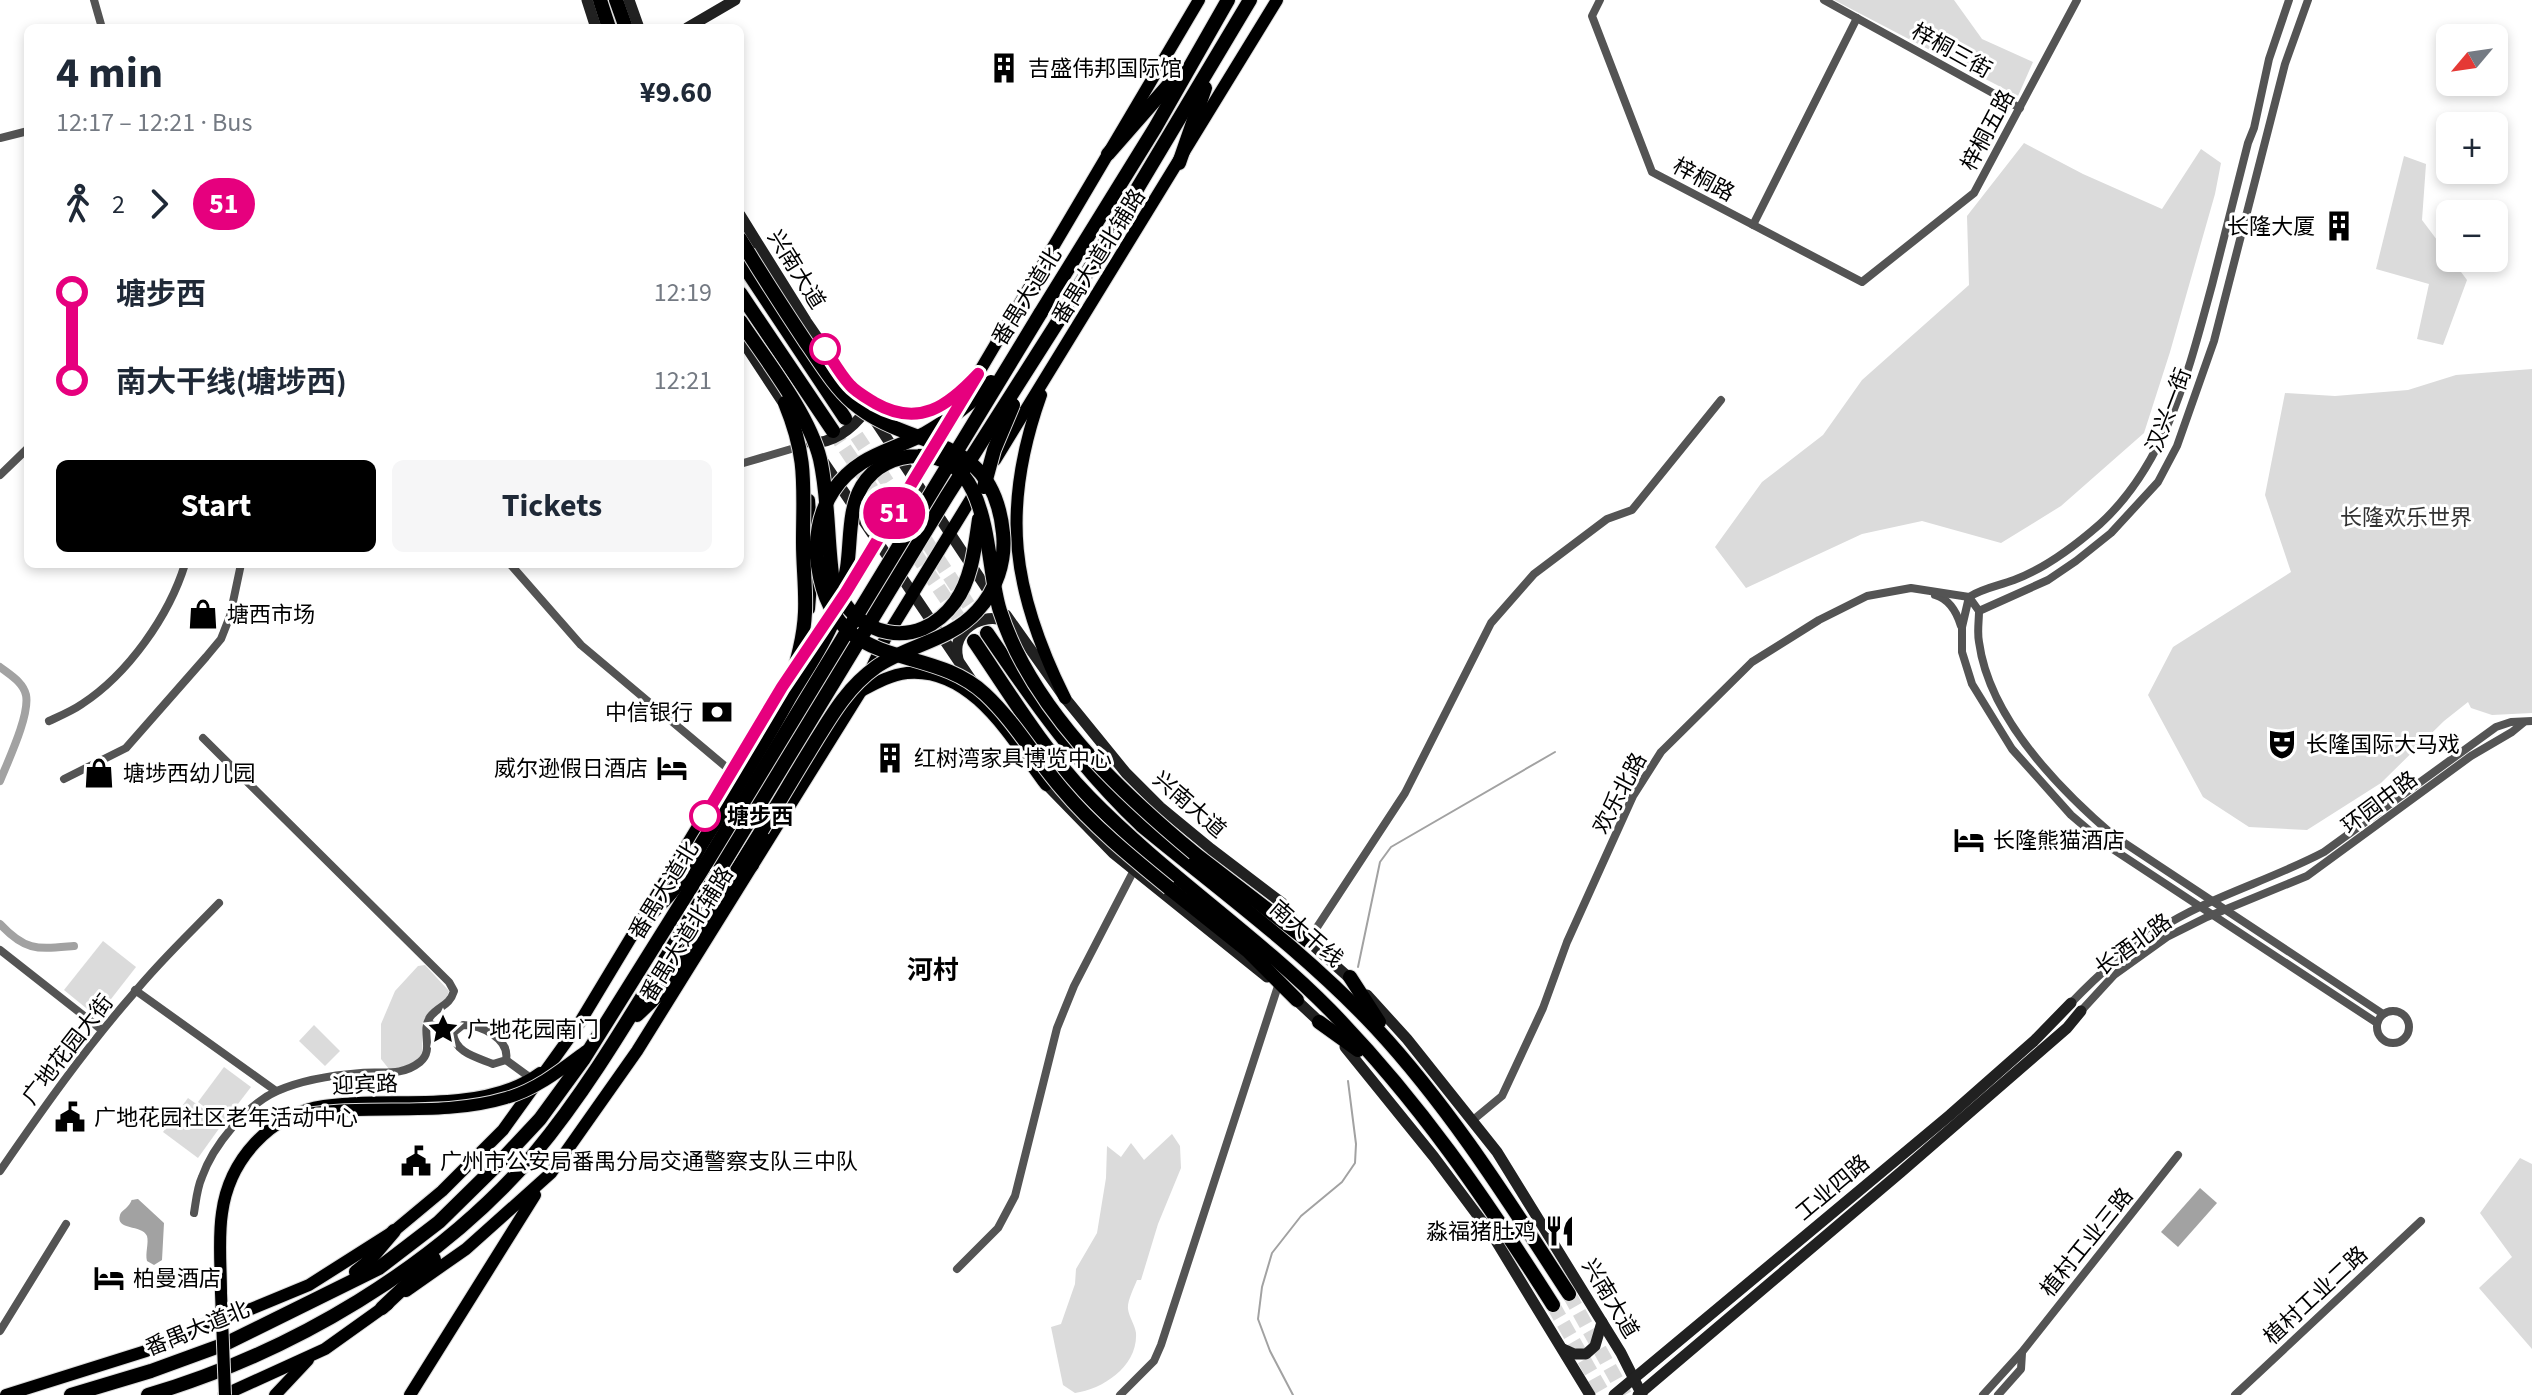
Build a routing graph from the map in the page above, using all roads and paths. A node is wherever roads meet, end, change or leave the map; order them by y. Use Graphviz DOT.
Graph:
graph roads {
  1 [pos="94,0"];
  2 [pos="587,0"];
  3 [pos="600,0"];
  4 [pos="616,0"];
  5 [pos="629,0"];
  6 [pos="735,0"];
  7 [pos="1199,0"];
  8 [pos="1277,0"];
  9 [pos="1600,0"];
  10 [pos="1824,0"];
  11 [pos="2077,0"];
  12 [pos="2289,0"];
  13 [pos="2308,0"];
  14 [pos="1226,3"];
  15 [pos="1249,3"];
  16 [pos="1857,18"];
  17 [pos="101,24"];
  18 [pos="595,24"];
  19 [pos="608,24"];
  20 [pos="625,24"];
  21 [pos="638,24"];
  22 [pos="694,24"];
  23 [pos="1200,48"];
  24 [pos="1215,58"];
  25 [pos="2020,108"];
  26 [pos="24,132"];
  27 [pos="0,138"];
  28 [pos="1108,154"];
  29 [pos="1179,163"];
  30 [pos="744,221"];
  31 [pos="1753,225"];
  32 [pos="744,252"];
  33 [pos="744,253"];
  34 [pos="1862,282"];
  35 [pos="744,299"];
  36 [pos="745,336"];
  37 [pos="1011,361"];
  38 [pos="1029,367"];
  39 [pos="1050,370"];
  40 [pos="978,374"];
  41 [pos="851,387"];
  42 [pos="1721,400"];
  43 [pos="784,405"];
  44 [pos="867,409"];
  45 [pos="845,418"];
  46 [pos="833,431"];
  47 [pos="804,445"];
  48 [pos="24,452"];
  49 [pos="744,463"];
  50 [pos="0,475"];
  51 [pos="914,480"];
  52 [pos="949,534"];
  53 [pos="877,541"];
  54 [pos="184,568"];
  55 [pos="240,568"];
  56 [pos="514,568"];
  57 [pos="1911,588"];
  58 [pos="913,594"];
  59 [pos="1969,597"];
  60 [pos="1979,611"];
  61 [pos="1012,624"];
  62 [pos="1962,627"];
  63 [pos="958,661"];
  64 [pos="782,687"];
  65 [pos="861,691"];
  66 [pos="1065,698"];
  67 [pos="49,721"];
  68 [pos="776,722"];
  69 [pos="2528,722"];
  70 [pos="203,738"];
  71 [pos="732,772"];
  72 [pos="64,779"];
  73 [pos="1046,785"];
  74 [pos="752,865"];
  75 [pos="1134,870"];
  76 [pos="727,886"];
  77 [pos="2214,901"];
  78 [pos="219,903"];
  79 [pos="2200,907"];
  80 [pos="2226,910"];
  81 [pos="2212,915"];
  82 [pos="638,926"];
  83 [pos="1308,941"];
  84 [pos="0,950"];
  85 [pos="1350,977"];
  86 [pos="1278,986"];
  87 [pos="135,990"];
  88 [pos="1297,1000"];
  89 [pos="2076,1007"];
  90 [pos="2383,1014"];
  91 [pos="1319,1022"];
  92 [pos="428,1023"];
  93 [pos="2377,1023"];
  94 [pos="102,1030"];
  95 [pos="619,1032"];
  96 [pos="453,1033"];
  97 [pos="592,1046"];
  98 [pos="1401,1056"];
  99 [pos="506,1060"];
  100 [pos="548,1066"];
  101 [pos="1383,1068"];
  102 [pos="532,1079"];
  103 [pos="276,1091"];
  104 [pos="291,1117"];
  105 [pos="1473,1120"];
  106 [pos="2178,1155"];
  107 [pos="0,1171"];
  108 [pos="551,1173"];
  109 [pos="484,1206"];
  110 [pos="194,1213"];
  111 [pos="2421,1221"];
  112 [pos="66,1224"];
  113 [pos="394,1231"];
  114 [pos="957,1269"];
  115 [pos="328,1293"];
  116 [pos="1569,1294"];
  117 [pos="1732,1296"];
  118 [pos="1553,1305"];
  119 [pos="382,1308"];
  120 [pos="1741,1308"];
  121 [pos="1602,1322"];
  122 [pos="0,1331"];
  123 [pos="325,1349"];
  124 [pos="1563,1349"];
  125 [pos="2022,1352"];
  126 [pos="1633,1378"];
  127 [pos="1640,1394"];
  128 [pos="6,1395"];
  129 [pos="71,1395"];
  130 [pos="148,1395"];
  131 [pos="224,1395"];
  132 [pos="275,1395"];
  133 [pos="410,1395"];
  134 [pos="1120,1395"];
  135 [pos="1590,1395"];
  136 [pos="1614,1395"];
  137 [pos="1983,1395"];
  138 [pos="1998,1395"];
  139 [pos="2235,1395"];
  1 -- 17 [label="street"];
  2 -- 18 [label="main road"];
  3 -- 19 [label="highway"];
  4 -- 20 [label="highway"];
  5 -- 21 [label="main road"];
  6 -- 22 [label="main road"];
  7 -- 28 [label="main road"];
  8 -- 29 [label="main road"];
  9 -- 31 [label="street, 梓桐路"];
  10 -- 16 [label="street, 梓桐三街"];
  11 -- 25 [label="street, 梓桐五路"];
  12 -- 59 [label="street, 汉兴一街"];
  13 -- 60 [label="street, 汉兴一街"];
  14 -- 23 [label="highway, 番禺大道北"];
  15 -- 24 [label="highway, 番禺大道北"];
  16 -- 25 [label="street, 梓桐三街"];
  16 -- 31 [label="street"];
  23 -- 28 [label="highway"];
  23 -- 37 [label="highway, 番禺大道北, bridge"];
  24 -- 29 [label="highway"];
  24 -- 38 [label="highway, 番禺大道北, bridge"];
  25 -- 34 [label="street, 梓桐五路"];
  26 -- 27 [label="street"];
  28 -- 40 [label="main road, 番禺大道北铺路"];
  29 -- 39 [label="main road, 番禺大道北铺路"];
  30 -- 41 [label="main road, 兴南大道"];
  31 -- 34 [label="street, 梓桐路"];
  32 -- 76 [label="highway, bridge"];
  33 -- 45 [label="highway"];
  35 -- 46 [label="highway"];
  36 -- 38 [label="highway, bridge"];
  36 -- 43 [label="main road"];
  36 -- 68 [label="highway, bridge"];
  37 -- 88 [label="highway, bridge"];
  37 -- 97 [label="highway, 番禺大道北, bridge"];
  38 -- 95 [label="highway, 番禺大道北, bridge"];
  39 -- 52 [label="main road, 番禺大道北辅路"];
  39 -- 66 [label="main road"];
  40 -- 41 [label="main road"];
  40 -- 51 [label="main road, 番禺大道北铺路"];
  41 -- 44 [label="main road, 兴南大道"];
  42 -- 83 [label="street"];
  43 -- 47 [label="main road"];
  44 -- 47 [label="main road"];
  44 -- 51 [label="main road, 兴南大道"];
  47 -- 49 [label="street"];
  47 -- 53 [label="main road"];
  47 -- 64 [label="main road"];
  48 -- 50 [label="street"];
  51 -- 52 [label="main road, 兴南大道"];
  51 -- 53 [label="main road, 番禺大道北铺路"];
  52 -- 58 [label="main road, 番禺大道北辅路"];
  52 -- 61 [label="main road, 兴南大道"];
  53 -- 58 [label="main road"];
  53 -- 64 [label="main road, 番禺大道北铺路"];
  54 -- 67 [label="street"];
  55 -- 72 [label="street"];
  56 -- 71 [label="street"];
  57 -- 59 [label="street"];
  57 -- 62 [label="street"];
  57 -- 105 [label="street, 欢乐北路"];
  58 -- 63 [label="main road"];
  58 -- 65 [label="main road, 番禺大道北辅路"];
  59 -- 60 [label="street"];
  59 -- 62 [label="street"];
  60 -- 77 [label="street"];
  61 -- 63 [label="main road"];
  61 -- 66 [label="main road, 兴南大道"];
  62 -- 79 [label="street"];
  63 -- 73 [label="main road"];
  64 -- 71 [label="main road, 番禺大道北辅路"];
  65 -- 73 [label="main road"];
  65 -- 74 [label="main road, 番禺大道北辅路"];
  66 -- 83 [label="main road, 兴南大道"];
  68 -- 82 [label="highway, bridge"];
  68 -- 83 [label="highway, bridge"];
  69 -- 77 [label="street, 环园中路"];
  69 -- 80 [label="street, 环园中路"];
  70 -- 92 [label="street"];
  71 -- 82 [label="main road, 番禺大道北辅路"];
  73 -- 75 [label="main road"];
  74 -- 76 [label="highway"];
  74 -- 108 [label="main road, 番禺大道北辅路"];
  75 -- 86 [label="main road"];
  75 -- 114 [label="street"];
  76 -- 95 [label="highway"];
  77 -- 79 [label="street, 环园中路"];
  77 -- 80 [label="street"];
  78 -- 87 [label="street, 广地花园大街"];
  79 -- 81 [label="street"];
  79 -- 89 [label="street, 长酒北路"];
  80 -- 81 [label="street, 环园中路"];
  80 -- 90 [label="street"];
  81 -- 89 [label="street, 长酒北路"];
  81 -- 93 [label="street"];
  82 -- 100 [label="main road, 番禺大道北辅路"];
  83 -- 85 [label="main road, 兴南大道"];
  84 -- 94 [label="street"];
  85 -- 98 [label="highway"];
  85 -- 105 [label="main road, 兴南大道"];
  86 -- 88 [label="main road"];
  86 -- 134 [label="street"];
  87 -- 94 [label="street, 广地花园大街"];
  87 -- 103 [label="street"];
  88 -- 91 [label="main road"];
  89 -- 117 [label="main road, 工业四路"];
  89 -- 120 [label="main road, 工业四路"];
  90 -- 93 [label="street"];
  90 -- 93 [label="street"];
  91 -- 101 [label="highway"];
  91 -- 124 [label="main road"];
  92 -- 96 [label="street"];
  92 -- 103 [label="street"];
  94 -- 107 [label="street, 广地花园大街"];
  95 -- 109 [label="highway, 番禺大道北"];
  96 -- 99 [label="street"];
  96 -- 99 [label="street"];
  97 -- 104 [label="main road, bridge"];
  97 -- 115 [label="highway, 番禺大道北, bridge"];
  98 -- 101 [label="highway, 南大干线"];
  98 -- 116 [label="highway, 南大干线"];
  99 -- 102 [label="street"];
  100 -- 102 [label="main road, 迎宾路"];
  100 -- 113 [label="main road, 番禺大道北辅路"];
  101 -- 118 [label="highway, 南大干线"];
  102 -- 104 [label="main road, 迎宾路"];
  103 -- 110 [label="street"];
  104 -- 131 [label="main road, 迎宾路, bridge"];
  105 -- 121 [label="main road, 兴南大道"];
  106 -- 125 [label="street, 植村工业三路"];
  108 -- 119 [label="main road, 番禺大道北辅路"];
  108 -- 133 [label="main road"];
  109 -- 119 [label="highway"];
  109 -- 130 [label="highway, 番禺大道北"];
  111 -- 139 [label="street, 植村工业二路"];
  112 -- 122 [label="street"];
  113 -- 115 [label="highway"];
  113 -- 128 [label="main road, 番禺大道北辅路"];
  115 -- 129 [label="highway, 番禺大道北"];
  117 -- 120 [label="street"];
  117 -- 126 [label="main road, 工业四路"];
  119 -- 123 [label="main road, 番禺大道北辅路"];
  120 -- 127 [label="main road, 工业四路"];
  121 -- 124 [label="main road"];
  121 -- 126 [label="main road, 兴南大道"];
  123 -- 131 [label="main road, 番禺大道北辅路"];
  123 -- 132 [label="main road"];
  124 -- 135 [label="main road"];
  125 -- 137 [label="street, 植村工业三路"];
  125 -- 138 [label="street, 植村工业三路"];
  126 -- 127 [label="main road, 兴南大道"];
  126 -- 136 [label="main road, 工业四路"];
}
